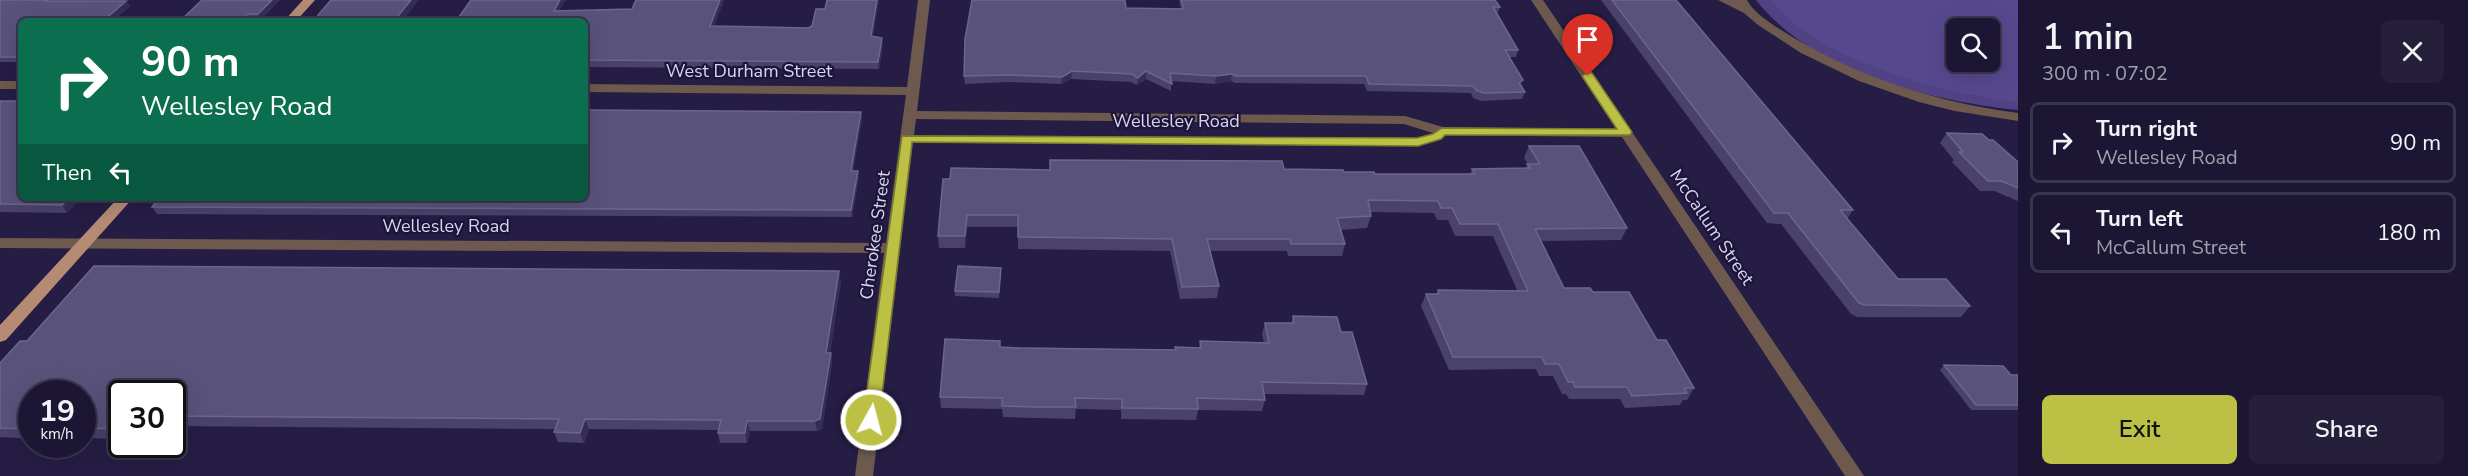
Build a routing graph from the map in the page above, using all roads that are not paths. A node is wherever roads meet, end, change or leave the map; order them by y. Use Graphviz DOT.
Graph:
graph roads {
  1 [pos="309,0"];
  2 [pos="924,0"];
  3 [pos="1537,0"];
  4 [pos="1724,0"];
  5 [pos="1744,5"];
  6 [pos="293,18"];
  7 [pos="0,85"];
  8 [pos="18,85"];
  9 [pos="588,88"];
  10 [pos="913,90"];
  11 [pos="910,115"];
  12 [pos="2018,117"];
  13 [pos="1442,131"];
  14 [pos="1625,132"];
  15 [pos="907,139"];
  16 [pos="123,201"];
  17 [pos="0,243"];
  18 [pos="84,244"];
  19 [pos="892,248"];
  20 [pos="0,336"];
  21 [pos="864,476"];
  22 [pos="1855,476"];
  1 -- 6 [label="main road"];
  2 -- 10 [label="street, Cherokee Street"];
  3 -- 14 [label="street, McCallum Street"];
  4 -- 5 [label="street"];
  5 -- 12 [label="street"];
  7 -- 8 [label="street"];
  9 -- 10 [label="street, West Durham Street"];
  10 -- 11 [label="street, Cherokee Street"];
  11 -- 13 [label="street, Wellesley Road"];
  11 -- 15 [label="street, Cherokee Street"];
  13 -- 14 [label="street, Wellesley Road"];
  13 -- 15 [label="street, Wellesley Road"];
  14 -- 22 [label="street, McCallum Street"];
  15 -- 19 [label="street, Cherokee Street"];
  16 -- 18 [label="main road"];
  17 -- 18 [label="street, Wellesley Road"];
  18 -- 19 [label="street, Wellesley Road"];
  18 -- 20 [label="main road"];
  19 -- 21 [label="street, Cherokee Street"];
}
